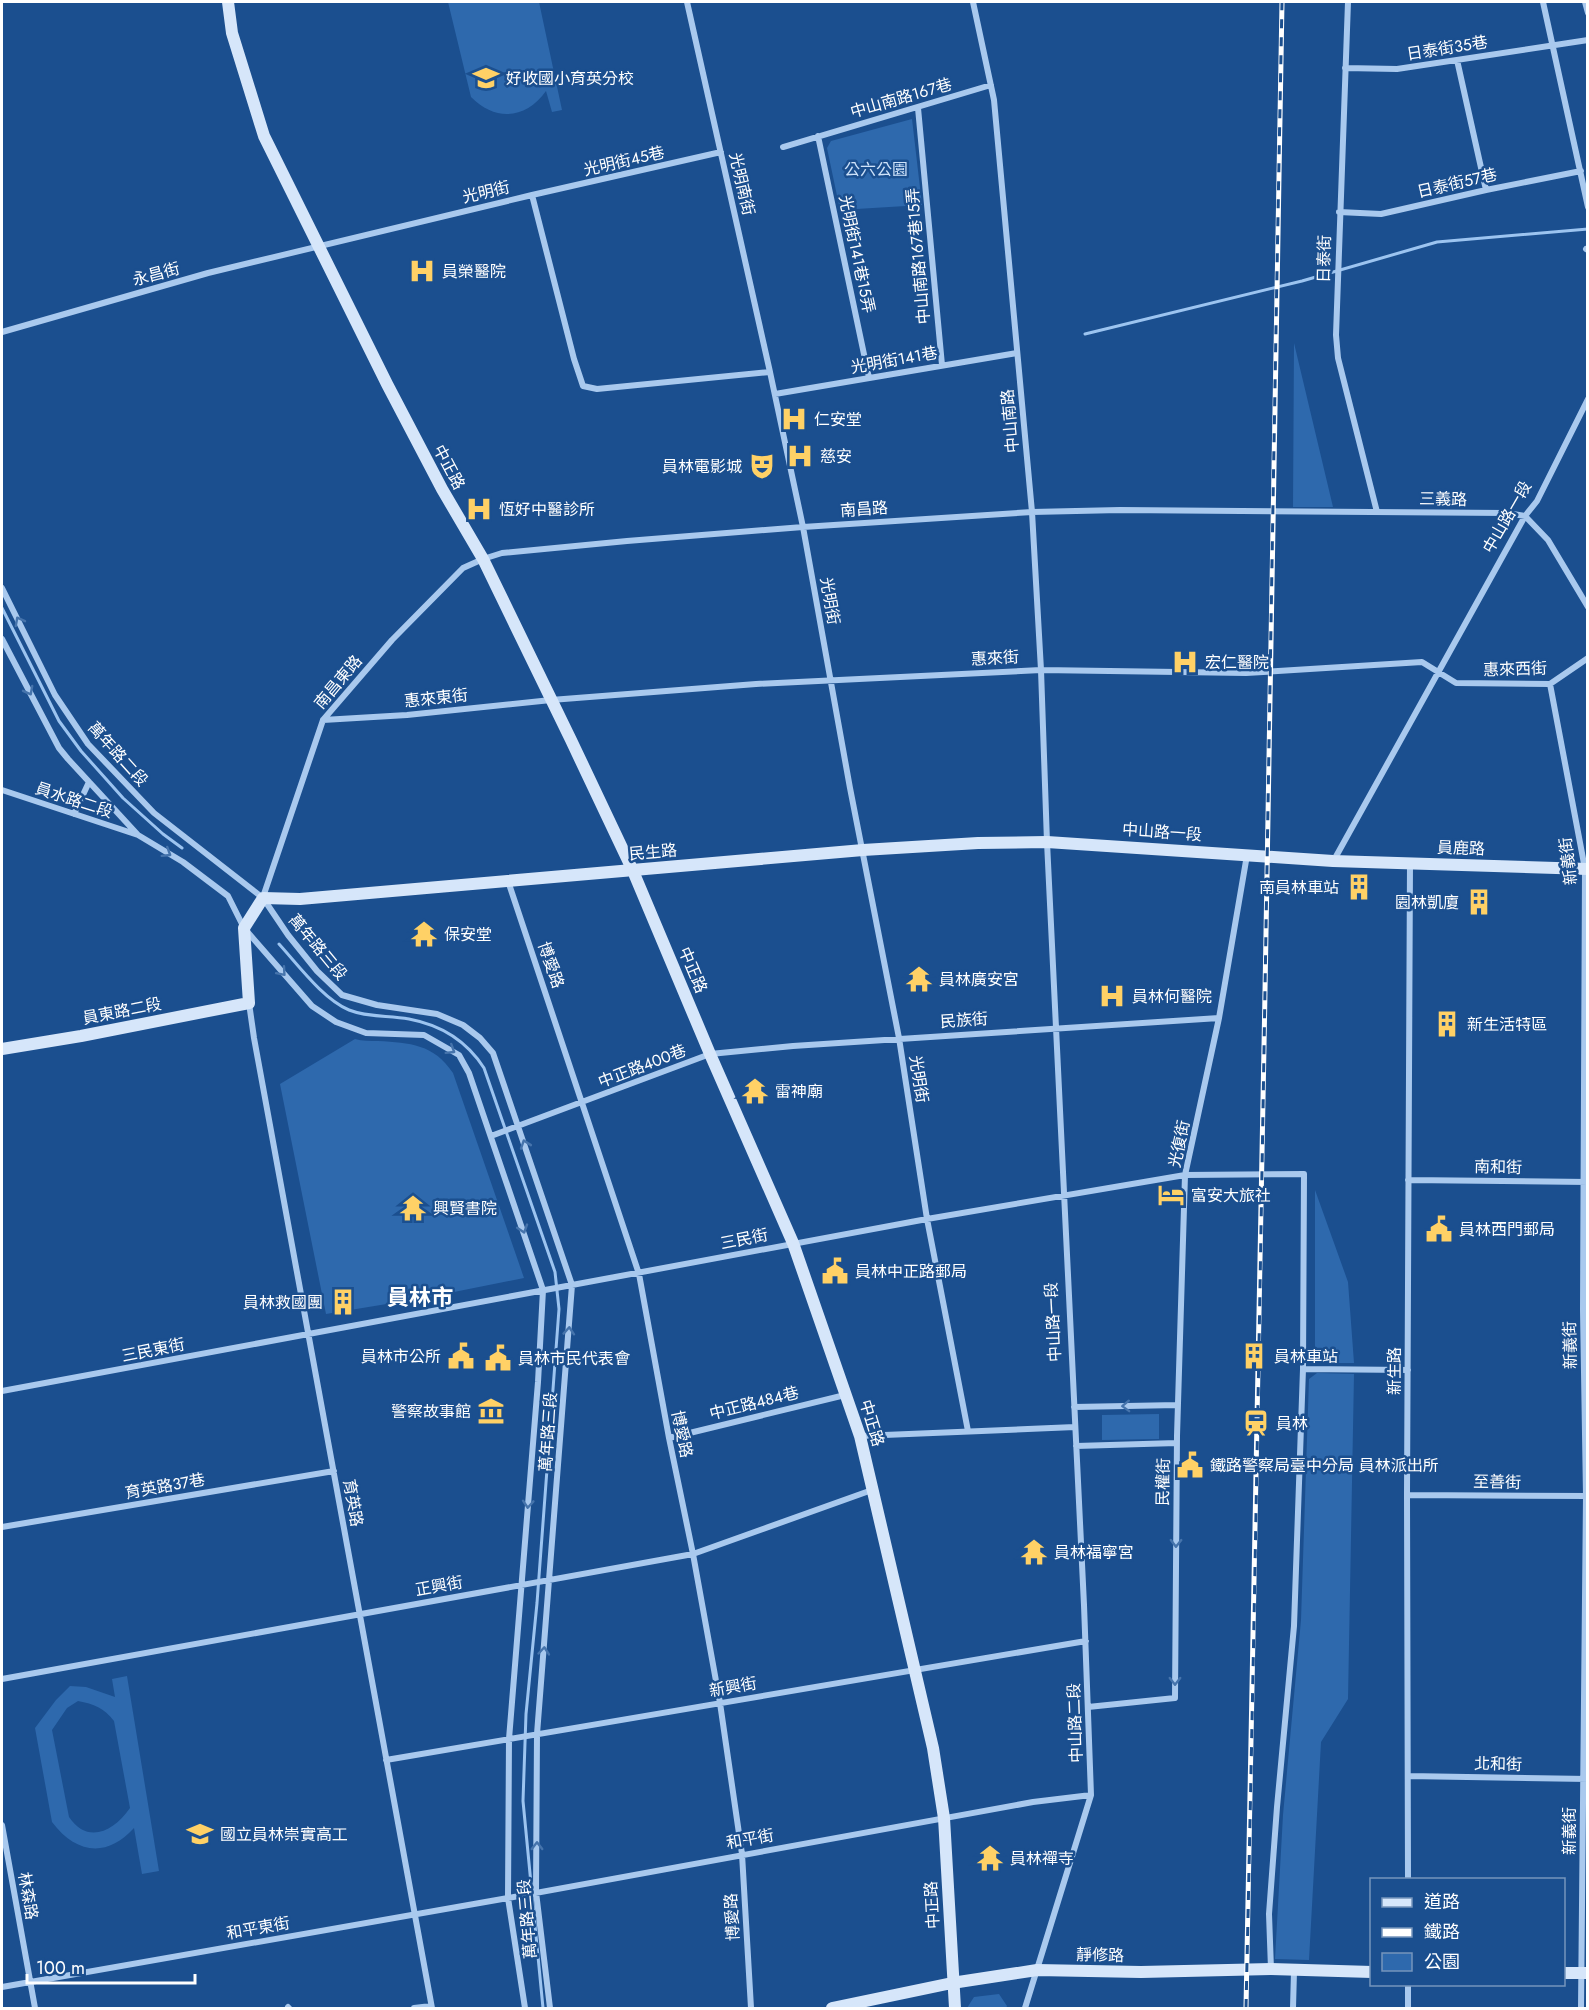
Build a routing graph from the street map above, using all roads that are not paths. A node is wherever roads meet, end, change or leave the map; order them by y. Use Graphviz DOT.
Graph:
graph roads {
  1 [pos="228,2"];
  2 [pos="687,2"];
  3 [pos="973,2"];
  4 [pos="1348,2"];
  5 [pos="1543,2"];
  6 [pos="1585,2"];
  7 [pos="1587,13"];
  8 [pos="1587,40"];
  9 [pos="1553,46"];
  10 [pos="1457,60"];
  11 [pos="1345,68"];
  12 [pos="992,85"];
  13 [pos="918,108"];
  14 [pos="818,136"];
  15 [pos="783,147"];
  16 [pos="721,152"];
  17 [pos="1581,171"];
  18 [pos="1486,190"];
  19 [pos="532,195"];
  20 [pos="1587,207"];
  21 [pos="1339,212"];
  22 [pos="318,246"];
  23 [pos="2,332"];
  24 [pos="1017,352"];
  25 [pos="942,365"];
  26 [pos="770,372"];
  27 [pos="869,378"];
  28 [pos="776,394"];
  29 [pos="1587,399"];
  30 [pos="1249,511"];
  31 [pos="1032,512"];
  32 [pos="1377,512"];
  33 [pos="1525,516"];
  34 [pos="803,526"];
  35 [pos="483,559"];
  36 [pos="2,588"];
  37 [pos="1587,607"];
  38 [pos="2,639"];
  39 [pos="1587,658"];
  40 [pos="1041,670"];
  41 [pos="1438,673"];
  42 [pos="830,680"];
  43 [pos="1550,684"];
  44 [pos="551,700"];
  45 [pos="323,720"];
  46 [pos="89,782"];
  47 [pos="2,790"];
  48 [pos="74,814"];
  49 [pos="138,835"];
  50 [pos="1047,842"];
  51 [pos="863,850"];
  52 [pos="1248,855"];
  53 [pos="1333,861"];
  54 [pos="1410,863"];
  55 [pos="1586,869"];
  56 [pos="633,871"];
  57 [pos="508,881"];
  58 [pos="263,898"];
  59 [pos="244,928"];
  60 [pos="249,1003"];
  61 [pos="1219,1018"];
  62 [pos="1057,1027"];
  63 [pos="899,1038"];
  64 [pos="2,1049"];
  65 [pos="710,1054"];
  66 [pos="583,1103"];
  67 [pos="519,1127"];
  68 [pos="491,1136"];
  69 [pos="1185,1175"];
  70 [pos="1408,1180"];
  71 [pos="1586,1182"];
  72 [pos="1063,1197"];
  73 [pos="927,1219"];
  74 [pos="793,1243"];
  75 [pos="639,1274"];
  76 [pos="572,1285"];
  77 [pos="543,1290"];
  78 [pos="309,1334"];
  79 [pos="1303,1369"];
  80 [pos="1408,1370"];
  81 [pos="2,1391"];
  82 [pos="846,1395"];
  83 [pos="1178,1405"];
  84 [pos="1074,1407"];
  85 [pos="1075,1427"];
  86 [pos="968,1431"];
  87 [pos="860,1436"];
  88 [pos="669,1438"];
  89 [pos="1177,1443"];
  90 [pos="1076,1446"];
  91 [pos="334,1471"];
  92 [pos="873,1490"];
  93 [pos="1407,1495"];
  94 [pos="1587,1497"];
  95 [pos="2,1527"];
  96 [pos="693,1554"];
  97 [pos="550,1581"];
  98 [pos="522,1584"];
  99 [pos="360,1614"];
  100 [pos="1086,1641"];
  101 [pos="916,1669"];
  102 [pos="2,1679"];
  103 [pos="720,1704"];
  104 [pos="1089,1707"];
  105 [pos="537,1734"];
  106 [pos="509,1739"];
  107 [pos="386,1760"];
  108 [pos="1408,1776"];
  109 [pos="1585,1779"];
  110 [pos="1091,1795"];
  111 [pos="944,1818"];
  112 [pos="2,1825"];
  113 [pos="742,1854"];
  114 [pos="1408,1878"];
  115 [pos="536,1892"];
  116 [pos="508,1898"];
  117 [pos="414,1914"];
  118 [pos="1271,1969"];
  119 [pos="1037,1970"];
  120 [pos="1294,1971"];
  121 [pos="1370,1972"];
  122 [pos="1565,1973"];
  123 [pos="1585,1973"];
  124 [pos="30,1982"];
  125 [pos="952,1983"];
  126 [pos="1408,1986"];
  127 [pos="2,1987"];
  128 [pos="431,2007"];
  129 [pos="35,2008"];
  130 [pos="414,2008"];
  131 [pos="525,2008"];
  132 [pos="550,2008"];
  133 [pos="751,2008"];
  134 [pos="832,2008"];
  135 [pos="954,2008"];
  136 [pos="1025,2008"];
  137 [pos="1293,2008"];
  138 [pos="1408,2008"];
  139 [pos="1581,2008"];
  1 -- 22 [label="street, 中正路"];
  2 -- 16 [label="street, 光明南街"];
  3 -- 12 [label="street, 中山南路"];
  4 -- 11 [label="street, 日泰街"];
  5 -- 9 [label="street"];
  6 -- 7 [label="street"];
  8 -- 9 [label="street, 日泰街35巷"];
  9 -- 10 [label="street, 日泰街35巷"];
  9 -- 17 [label="street"];
  10 -- 11 [label="street, 日泰街35巷"];
  10 -- 18 [label="street"];
  11 -- 21 [label="street, 日泰街"];
  12 -- 13 [label="street, 中山南路167巷"];
  12 -- 24 [label="street, 中山南路"];
  13 -- 14 [label="street, 中山南路167巷"];
  13 -- 25 [label="street, 中山南路167巷15弄"];
  14 -- 15 [label="street, 中山南路167巷"];
  14 -- 27 [label="street, 光明街141巷15弄"];
  16 -- 19 [label="street, 光明街45巷"];
  16 -- 26 [label="street, 光明南街"];
  17 -- 18 [label="street, 日泰街57巷"];
  17 -- 20 [label="street"];
  18 -- 21 [label="street, 日泰街57巷"];
  19 -- 22 [label="street, 光明街"];
  19 -- 26 [label="street, 光明街"];
  21 -- 32 [label="street, 日泰街"];
  22 -- 23 [label="street, 永昌街"];
  22 -- 35 [label="street, 中正路"];
  24 -- 25 [label="street, 光明街141巷"];
  24 -- 31 [label="street, 中山南路"];
  25 -- 27 [label="street, 光明街141巷"];
  26 -- 28 [label="street, 光明街"];
  27 -- 28 [label="street, 光明街141巷"];
  28 -- 34 [label="street, 光明街"];
  29 -- 33 [label="street, 中山路一段"];
  30 -- 31 [label="street, 南昌路"];
  30 -- 32 [label="street, 三義路"];
  31 -- 34 [label="street, 南昌路"];
  31 -- 40 [label="street, 中山南路"];
  32 -- 33 [label="street, 三義路"];
  33 -- 37 [label="street"];
  33 -- 41 [label="street, 中山路一段"];
  34 -- 35 [label="street, 南昌路"];
  34 -- 42 [label="street, 光明街"];
  35 -- 44 [label="street, 中正路"];
  35 -- 45 [label="street, 南昌東路"];
  58 -- 36 [label="street, 萬年路二段, one-way"];
  38 -- 46 [label="street, one-way"];
  39 -- 43 [label="street, 惠來西街"];
  40 -- 41 [label="street, 惠來街"];
  40 -- 42 [label="street, 惠來街"];
  40 -- 50 [label="street, 中山南路"];
  41 -- 43 [label="street, 惠來西街"];
  41 -- 53 [label="street, 中山路一段"];
  42 -- 44 [label="street, 惠來街"];
  42 -- 51 [label="street, 光明街"];
  43 -- 55 [label="street, 新義街"];
  44 -- 45 [label="street, 惠來東街"];
  44 -- 56 [label="street, 中正路"];
  45 -- 58 [label="street, 南昌東路"];
  46 -- 48 [label="street"];
  46 -- 49 [label="street"];
  47 -- 48 [label="street, 員水路二段"];
  48 -- 49 [label="street, 員水路二段"];
  49 -- 59 [label="street, one-way"];
  50 -- 51 [label="street, 民生路"];
  50 -- 52 [label="street, 中山路一段"];
  50 -- 62 [label="street, 中山路一段"];
  51 -- 56 [label="street, 民生路"];
  51 -- 63 [label="street, 光明街"];
  52 -- 53 [label="street, 中山路一段"];
  52 -- 61 [label="street, 光復街"];
  53 -- 54 [label="street, 員鹿路"];
  54 -- 55 [label="street, 員鹿路"];
  54 -- 70 [label="street, 新生路"];
  55 -- 71 [label="street, 新義街"];
  56 -- 57 [label="street, 民生路"];
  56 -- 65 [label="street, 中正路"];
  57 -- 58 [label="street, 民生路"];
  57 -- 66 [label="street, 博愛路"];
  58 -- 59 [label="street"];
  58 -- 67 [label="street, 萬年路三段"];
  59 -- 60 [label="street"];
  59 -- 68 [label="street, 萬年路三段, one-way"];
  60 -- 64 [label="street, 員東路二段"];
  60 -- 78 [label="street, 育英路"];
  61 -- 62 [label="street, 民族街"];
  61 -- 69 [label="street, 光復街"];
  62 -- 63 [label="street, 民族街"];
  62 -- 72 [label="street, 中山路一段"];
  63 -- 65 [label="street, 民族街"];
  63 -- 73 [label="street, 光明街"];
  65 -- 66 [label="street, 中正路400巷"];
  65 -- 74 [label="street, 中正路"];
  66 -- 67 [label="street, 中正路400巷"];
  66 -- 75 [label="street, 博愛路"];
  67 -- 68 [label="street, 中正路400巷"];
  76 -- 67 [label="street, 萬年路三段, one-way"];
  68 -- 77 [label="street, 萬年路三段, one-way"];
  69 -- 72 [label="street, 三民街"];
  69 -- 79 [label="street, 三民街"];
  69 -- 83 [label="street, 光復街"];
  70 -- 71 [label="street, 南和街"];
  70 -- 80 [label="street, 新生路"];
  71 -- 94 [label="street, 新義街"];
  72 -- 73 [label="street, 三民街"];
  72 -- 84 [label="street, 中山路一段"];
  73 -- 74 [label="street, 三民街"];
  73 -- 86 [label="street, 光明街"];
  74 -- 75 [label="street, 三民街"];
  74 -- 82 [label="street, 中正路"];
  75 -- 76 [label="street, 三民街"];
  75 -- 88 [label="street, 博愛路"];
  76 -- 77 [label="street, 三民街"];
  97 -- 76 [label="street, 萬年路三段, one-way"];
  77 -- 78 [label="street, 三民街"];
  77 -- 98 [label="street, 萬年路三段, one-way"];
  78 -- 81 [label="street, 三民東街"];
  78 -- 91 [label="street, 育英路"];
  79 -- 80 [label="street"];
  79 -- 118 [label="street"];
  80 -- 93 [label="street, 新生路"];
  82 -- 87 [label="street, 中正路"];
  82 -- 88 [label="street, 中正路484巷"];
  83 -- 84 [label="street, one-way"];
  83 -- 89 [label="street, 光復街"];
  84 -- 85 [label="street, 中山路一段"];
  85 -- 86 [label="street"];
  85 -- 90 [label="street, 中山路二段"];
  86 -- 87 [label="street"];
  87 -- 92 [label="street, 中正路"];
  88 -- 96 [label="street, 博愛路"];
  89 -- 90 [label="street, 民權街"];
  89 -- 104 [label="street, 民權街, one-way"];
  90 -- 100 [label="street, 中山路二段"];
  91 -- 95 [label="street, 育英路37巷"];
  91 -- 99 [label="street, 育英路"];
  92 -- 96 [label="street, 正興街"];
  92 -- 101 [label="street, 中正路"];
  93 -- 94 [label="street, 至善街"];
  93 -- 108 [label="street, 新生路"];
  94 -- 109 [label="street, 新義街"];
  96 -- 97 [label="street, 正興街"];
  96 -- 103 [label="street, 博愛路"];
  97 -- 98 [label="street, 正興街"];
  105 -- 97 [label="street, 萬年路三段, one-way"];
  98 -- 99 [label="street, 正興街"];
  98 -- 106 [label="street, 萬年路三段"];
  99 -- 102 [label="street, 正興街"];
  99 -- 107 [label="street, 育英路"];
  100 -- 101 [label="street, 新興街"];
  100 -- 104 [label="street, 中山路二段"];
  101 -- 103 [label="street, 新興街"];
  101 -- 111 [label="street, 中正路"];
  103 -- 105 [label="street, 新興街"];
  103 -- 113 [label="street, 博愛路"];
  104 -- 110 [label="street, 中山路二段"];
  105 -- 106 [label="street, 新興街"];
  115 -- 105 [label="street, 萬年路三段, one-way"];
  106 -- 107 [label="street, 新興街"];
  106 -- 116 [label="street, 萬年路三段"];
  107 -- 117 [label="street, 育英路"];
  108 -- 109 [label="street, 北和街"];
  108 -- 114 [label="street, 新生路"];
  109 -- 123 [label="street, 新義街"];
  110 -- 111 [label="street, 和平街"];
  110 -- 119 [label="street, 中山路二段"];
  111 -- 113 [label="street, 和平街"];
  111 -- 125 [label="street, 中正路"];
  112 -- 124 [label="street, 林森路"];
  113 -- 115 [label="street, 和平街"];
  113 -- 133 [label="street, 博愛路"];
  115 -- 116 [label="street, 和平街"];
  115 -- 132 [label="street, 萬年路三段"];
  116 -- 117 [label="street, 和平街"];
  116 -- 131 [label="street, 萬年路三段"];
  117 -- 124 [label="street, 和平東街"];
  117 -- 128 [label="street, 育英路"];
  118 -- 119 [label="street, 靜修路"];
  118 -- 120 [label="street, 靜修路"];
  119 -- 125 [label="street, 靜修路"];
  119 -- 136 [label="street, 中山路二段"];
  120 -- 121 [label="street, 靜修路"];
  120 -- 137 [label="street"];
  122 -- 123 [label="street"];
  123 -- 139 [label="street, 新義街"];
  124 -- 127 [label="street, 和平東街"];
  124 -- 129 [label="street, 林森路"];
  125 -- 134 [label="street, 靜修路"];
  125 -- 135 [label="street, 中正路"];
  126 -- 138 [label="street"];
  128 -- 130 [label="street"];
}
